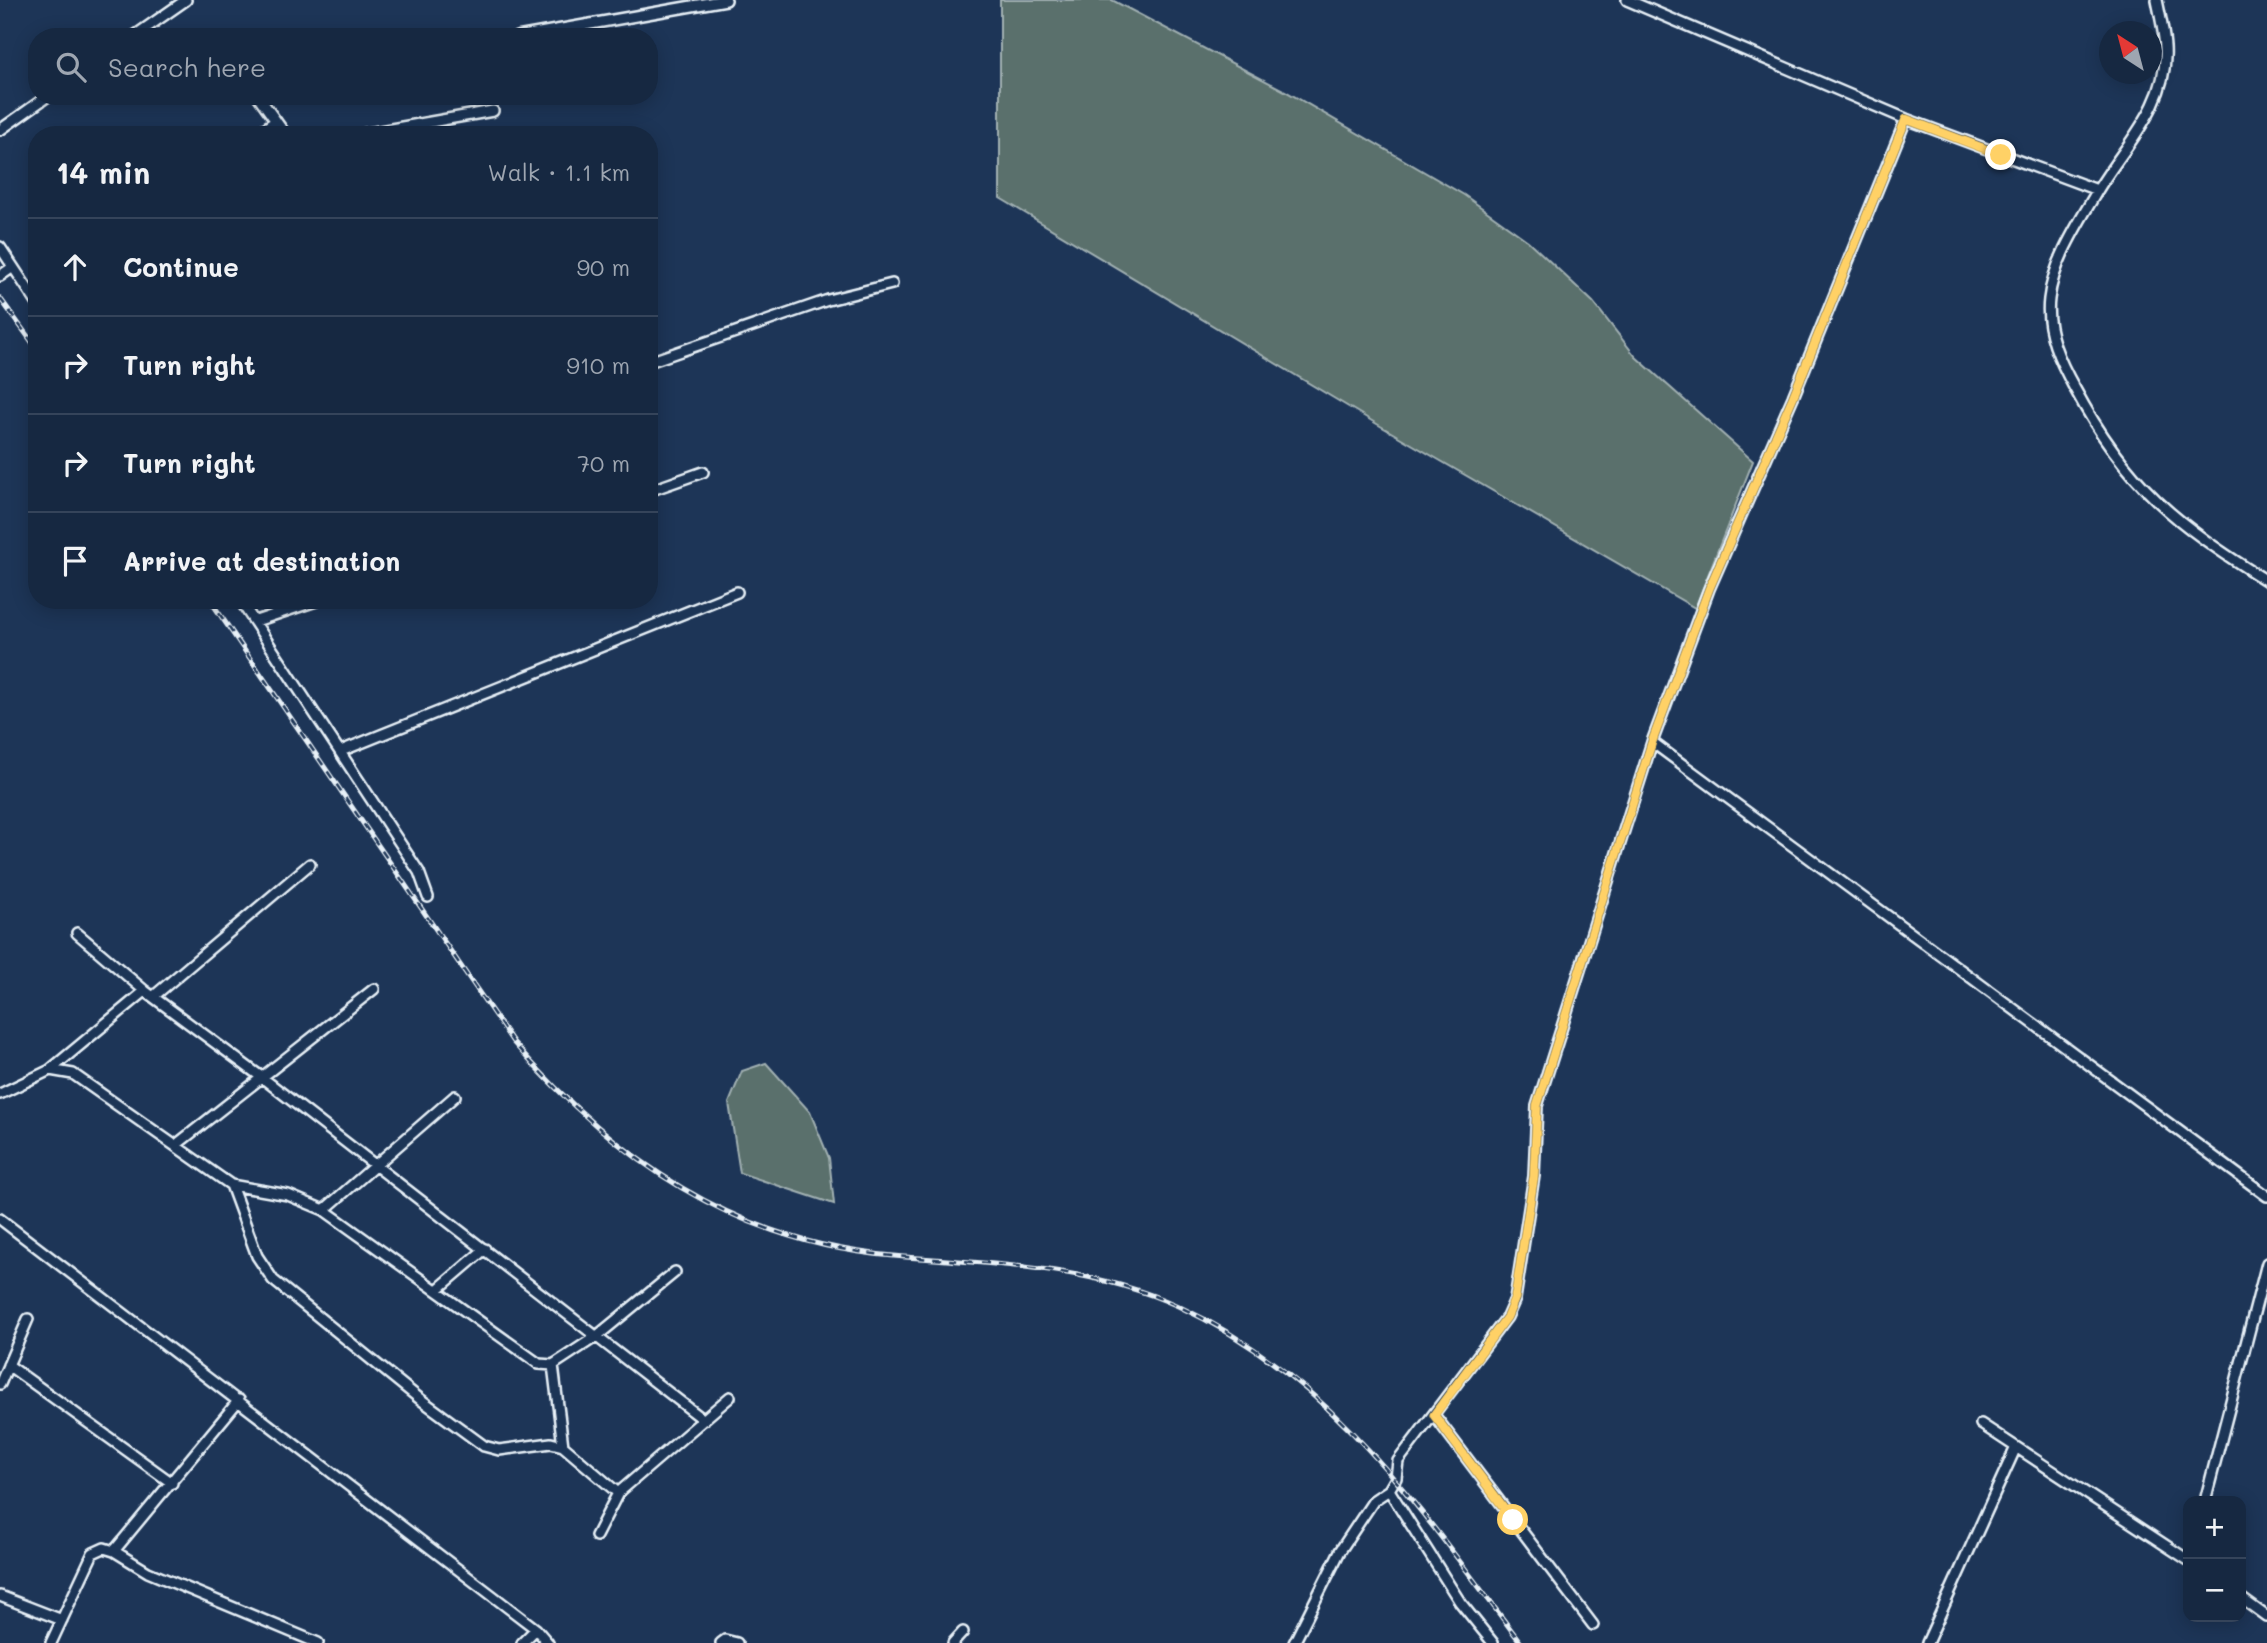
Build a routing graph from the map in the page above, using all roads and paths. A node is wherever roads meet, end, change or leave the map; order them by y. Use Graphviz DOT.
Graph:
graph roads {
  1 [pos="186,0"];
  2 [pos="726,0"];
  3 [pos="1627,0"];
  4 [pos="2157,0"];
  5 [pos="146,28"];
  6 [pos="568,28"];
  7 [pos="35,105"];
  8 [pos="264,105"];
  9 [pos="493,111"];
  10 [pos="1906,119"];
  11 [pos="276,121"];
  12 [pos="268,126"];
  13 [pos="280,126"];
  14 [pos="408,126"];
  15 [pos="0,130"];
  16 [pos="2097,190"];
  17 [pos="0,247"];
  18 [pos="13,268"];
  19 [pos="0,276"];
  20 [pos="892,284"];
  21 [pos="28,290"];
  22 [pos="658,359"];
  23 [pos="703,472"];
  24 [pos="658,488"];
  25 [pos="2267,581"];
  26 [pos="737,592"];
  27 [pos="247,609"];
  28 [pos="293,609"];
  29 [pos="256,621"];
  30 [pos="1652,742"];
  31 [pos="341,751"];
  32 [pos="310,864"];
  33 [pos="428,897"];
  34 [pos="77,933"];
  35 [pos="374,989"];
  36 [pos="149,993"];
  37 [pos="50,1070"];
  38 [pos="260,1076"];
  39 [pos="0,1094"];
  40 [pos="455,1096"];
  41 [pos="176,1145"];
  42 [pos="375,1164"];
  43 [pos="231,1185"];
  44 [pos="2267,1196"];
  45 [pos="324,1210"];
  46 [pos="0,1219"];
  47 [pos="485,1249"];
  48 [pos="2267,1264"];
  49 [pos="675,1272"];
  50 [pos="437,1290"];
  51 [pos="28,1319"];
  52 [pos="597,1336"];
  53 [pos="8,1365"];
  54 [pos="553,1366"];
  55 [pos="0,1384"];
  56 [pos="730,1397"];
  57 [pos="239,1400"];
  58 [pos="1434,1415"];
  59 [pos="704,1420"];
  60 [pos="1980,1424"];
  61 [pos="563,1446"];
  62 [pos="2016,1447"];
  63 [pos="172,1483"];
  64 [pos="1389,1490"];
  65 [pos="618,1493"];
  66 [pos="2206,1496"];
  67 [pos="596,1536"];
  68 [pos="114,1551"];
  69 [pos="2186,1559"];
  70 [pos="0,1596"];
  71 [pos="2246,1602"];
  72 [pos="2267,1617"];
  73 [pos="62,1620"];
  74 [pos="1593,1625"];
  75 [pos="536,1629"];
  76 [pos="963,1632"];
  77 [pos="51,1643"];
  78 [pos="318,1643"];
  79 [pos="522,1643"];
  80 [pos="548,1643"];
  81 [pos="721,1643"];
  82 [pos="737,1643"];
  83 [pos="953,1643"];
  84 [pos="1294,1643"];
  85 [pos="1493,1643"];
  86 [pos="1927,1643"];
  1 -- 5 [label="street"];
  2 -- 6 [label="street"];
  3 -- 10 [label="street"];
  4 -- 16 [label="street"];
  7 -- 15 [label="street"];
  8 -- 11 [label="street"];
  9 -- 14 [label="street"];
  10 -- 16 [label="street"];
  10 -- 30 [label="street"];
  11 -- 12 [label="street"];
  11 -- 13 [label="street"];
  16 -- 25 [label="street"];
  17 -- 18 [label="street"];
  18 -- 19 [label="street"];
  18 -- 21 [label="street"];
  20 -- 22 [label="street"];
  23 -- 24 [label="street"];
  26 -- 31 [label="street"];
  27 -- 29 [label="street"];
  28 -- 29 [label="street"];
  29 -- 31 [label="street"];
  30 -- 44 [label="street"];
  30 -- 58 [label="street"];
  31 -- 33 [label="street"];
  32 -- 36 [label="street"];
  34 -- 36 [label="street"];
  35 -- 38 [label="street"];
  36 -- 37 [label="street"];
  36 -- 38 [label="street"];
  37 -- 39 [label="street"];
  37 -- 41 [label="street"];
  38 -- 41 [label="street"];
  38 -- 42 [label="street"];
  40 -- 42 [label="street"];
  41 -- 43 [label="street"];
  42 -- 45 [label="street"];
  42 -- 47 [label="street"];
  43 -- 45 [label="street"];
  43 -- 61 [label="street"];
  45 -- 50 [label="street"];
  46 -- 57 [label="street"];
  47 -- 50 [label="street"];
  47 -- 52 [label="street"];
  48 -- 66 [label="street"];
  49 -- 52 [label="street"];
  50 -- 54 [label="street"];
  51 -- 53 [label="street"];
  52 -- 54 [label="street"];
  52 -- 59 [label="street"];
  53 -- 55 [label="street"];
  53 -- 63 [label="street"];
  54 -- 61 [label="street"];
  56 -- 59 [label="street"];
  57 -- 63 [label="street"];
  57 -- 75 [label="street"];
  58 -- 64 [label="street"];
  58 -- 74 [label="street"];
  59 -- 65 [label="street"];
  60 -- 62 [label="street"];
  61 -- 65 [label="street"];
  62 -- 69 [label="street"];
  62 -- 86 [label="street"];
  63 -- 68 [label="street"];
  64 -- 84 [label="street"];
  64 -- 85 [label="street"];
  65 -- 67 [label="street"];
  68 -- 73 [label="street"];
  68 -- 78 [label="street"];
  70 -- 73 [label="street"];
  71 -- 72 [label="street"];
  73 -- 77 [label="street"];
  75 -- 79 [label="street"];
  75 -- 80 [label="street"];
  76 -- 83 [label="street"];
  81 -- 82 [label="street"];
}
